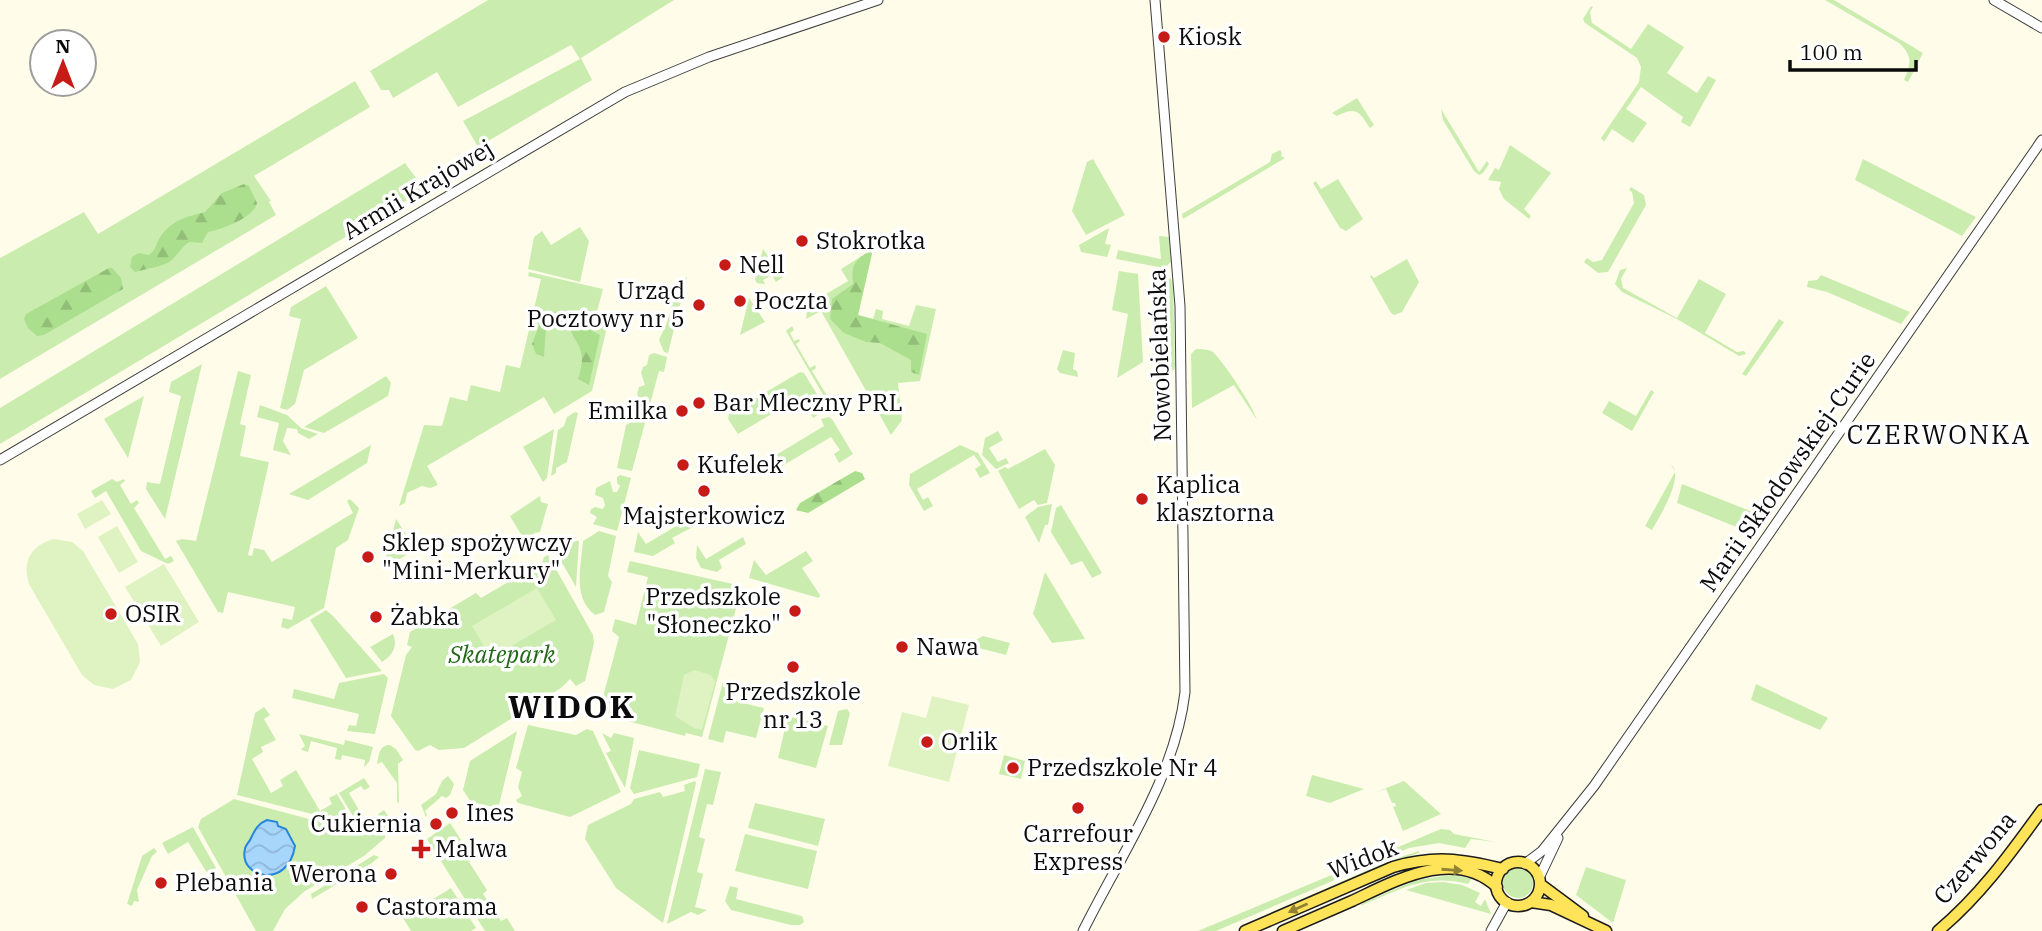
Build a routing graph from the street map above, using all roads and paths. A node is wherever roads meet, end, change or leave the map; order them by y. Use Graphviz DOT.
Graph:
graph roads {
  1 [pos="878,0"];
  2 [pos="1994,0"];
  3 [pos="1156,3"];
  4 [pos="2042,28"];
  5 [pos="2042,139"];
  6 [pos="0,460"];
  7 [pos="2042,810"];
  8 [pos="1565,824"];
  9 [pos="1525,863"];
  10 [pos="1503,869"];
  11 [pos="1539,881"];
  12 [pos="1497,887"];
  13 [pos="1507,902"];
  14 [pos="1531,902"];
  15 [pos="1601,929"];
  16 [pos="1083,931"];
  17 [pos="1245,931"];
  18 [pos="1283,931"];
  19 [pos="1491,931"];
  20 [pos="1938,931"];
  1 -- 6 [label="street, Armii Krajowej"];
  2 -- 4 [label="street"];
  3 -- 16 [label="street, Nowobielańska"];
  5 -- 8 [label="street, Marii Skłodowskiej-Curie"];
  7 -- 20 [label="main road, Czerwona"];
  8 -- 9 [label="street, Marii Skłodowskiej-Curie"];
  8 -- 11 [label="street, Marii Skłodowskiej-Curie"];
  9 -- 10 [label="main road"];
  9 -- 11 [label="main road"];
  10 -- 12 [label="main road"];
  10 -- 17 [label="main road, Widok, one-way"];
  11 -- 14 [label="main road"];
  11 -- 15 [label="main road"];
  12 -- 13 [label="main road"];
  18 -- 12 [label="main road, Widok, one-way"];
  13 -- 14 [label="main road"];
  13 -- 19 [label="street"];
  14 -- 15 [label="main road"];
}
